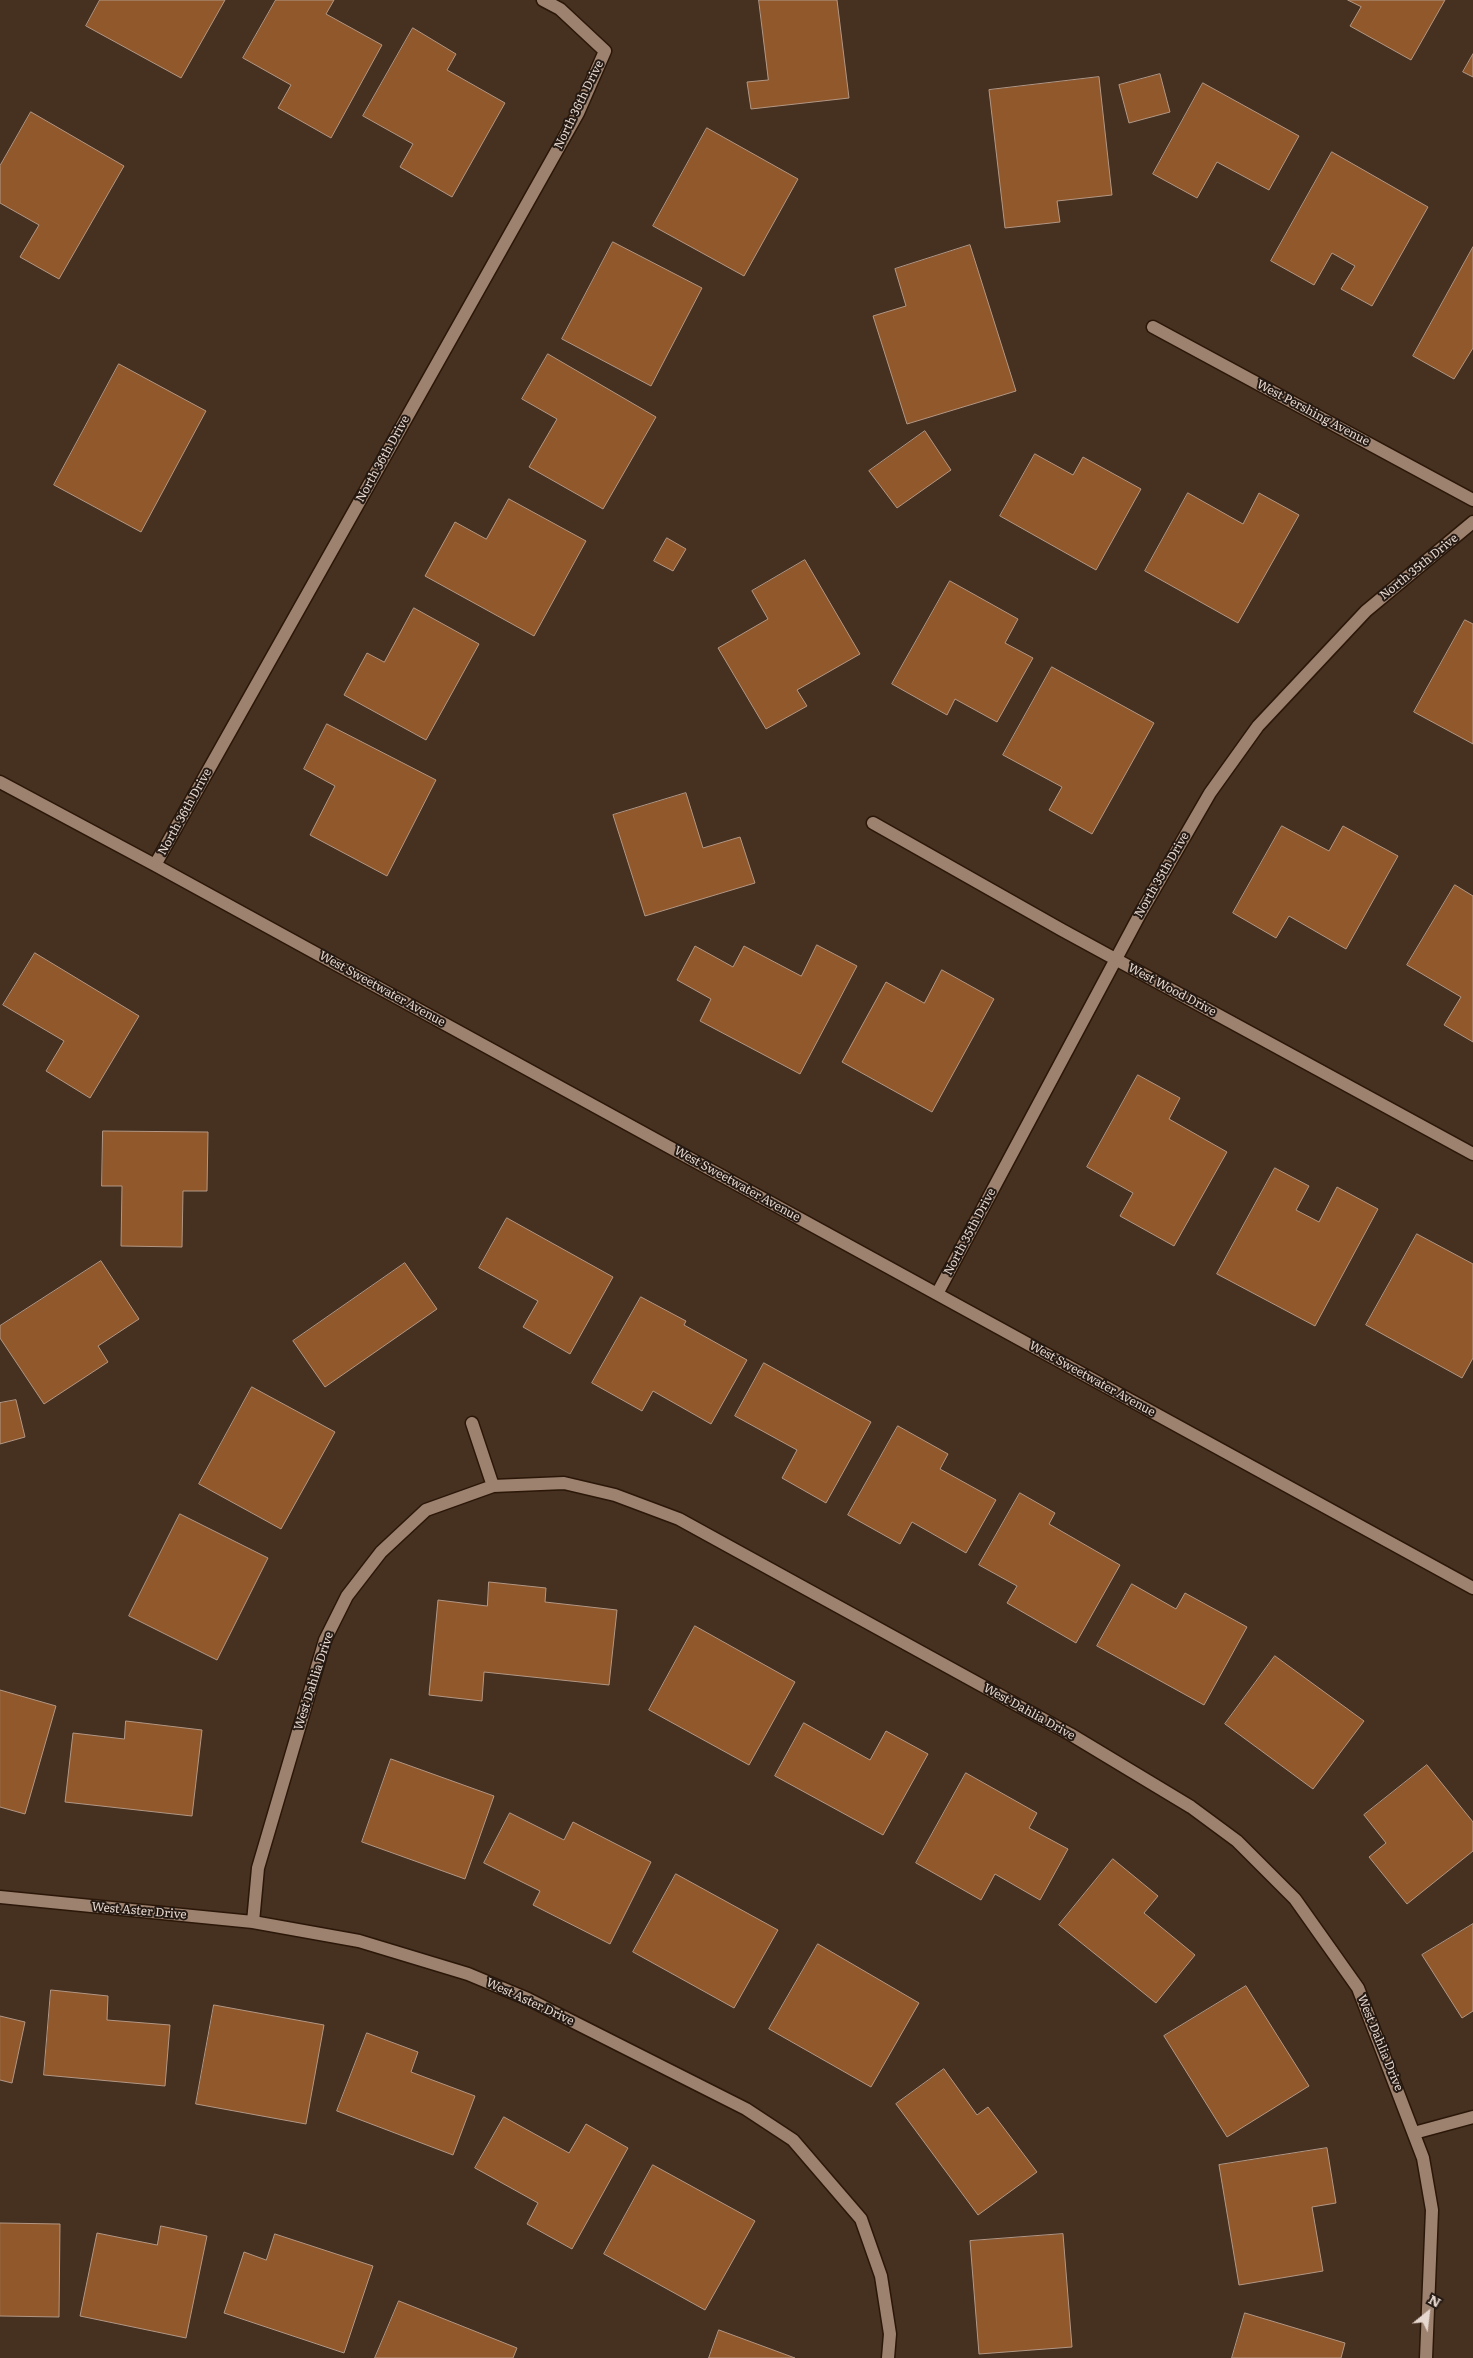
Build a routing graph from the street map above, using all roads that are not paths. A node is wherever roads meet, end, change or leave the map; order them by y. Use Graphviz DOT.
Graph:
graph roads {
  1 [pos="543,0"];
  2 [pos="1153,327"];
  3 [pos="1473,500"];
  4 [pos="1473,522"];
  5 [pos="0,782"];
  6 [pos="873,823"];
  7 [pos="155,865"];
  8 [pos="1116,959"];
  9 [pos="1473,1154"];
  10 [pos="937,1294"];
  11 [pos="472,1423"];
  12 [pos="493,1486"];
  13 [pos="1473,1588"];
  14 [pos="0,1897"];
  15 [pos="253,1922"];
  16 [pos="1473,2117"];
  17 [pos="1414,2133"];
  18 [pos="888,2358"];
  19 [pos="1426,2358"];
  1 -- 7 [label="street, North 36th Drive"];
  2 -- 3 [label="street, West Pershing Avenue"];
  4 -- 8 [label="street, North 35th Drive"];
  5 -- 7 [label="street, West Sweetwater Avenue"];
  6 -- 8 [label="street, West Wood Drive"];
  7 -- 10 [label="street, West Sweetwater Avenue"];
  8 -- 9 [label="street, West Wood Drive"];
  8 -- 10 [label="street, North 35th Drive"];
  10 -- 13 [label="street, West Sweetwater Avenue"];
  11 -- 12 [label="street"];
  12 -- 15 [label="street, West Dahlia Drive"];
  12 -- 17 [label="street, West Dahlia Drive"];
  14 -- 15 [label="street, West Aster Drive"];
  15 -- 18 [label="street, West Aster Drive"];
  16 -- 17 [label="street"];
  17 -- 19 [label="street"];
}
